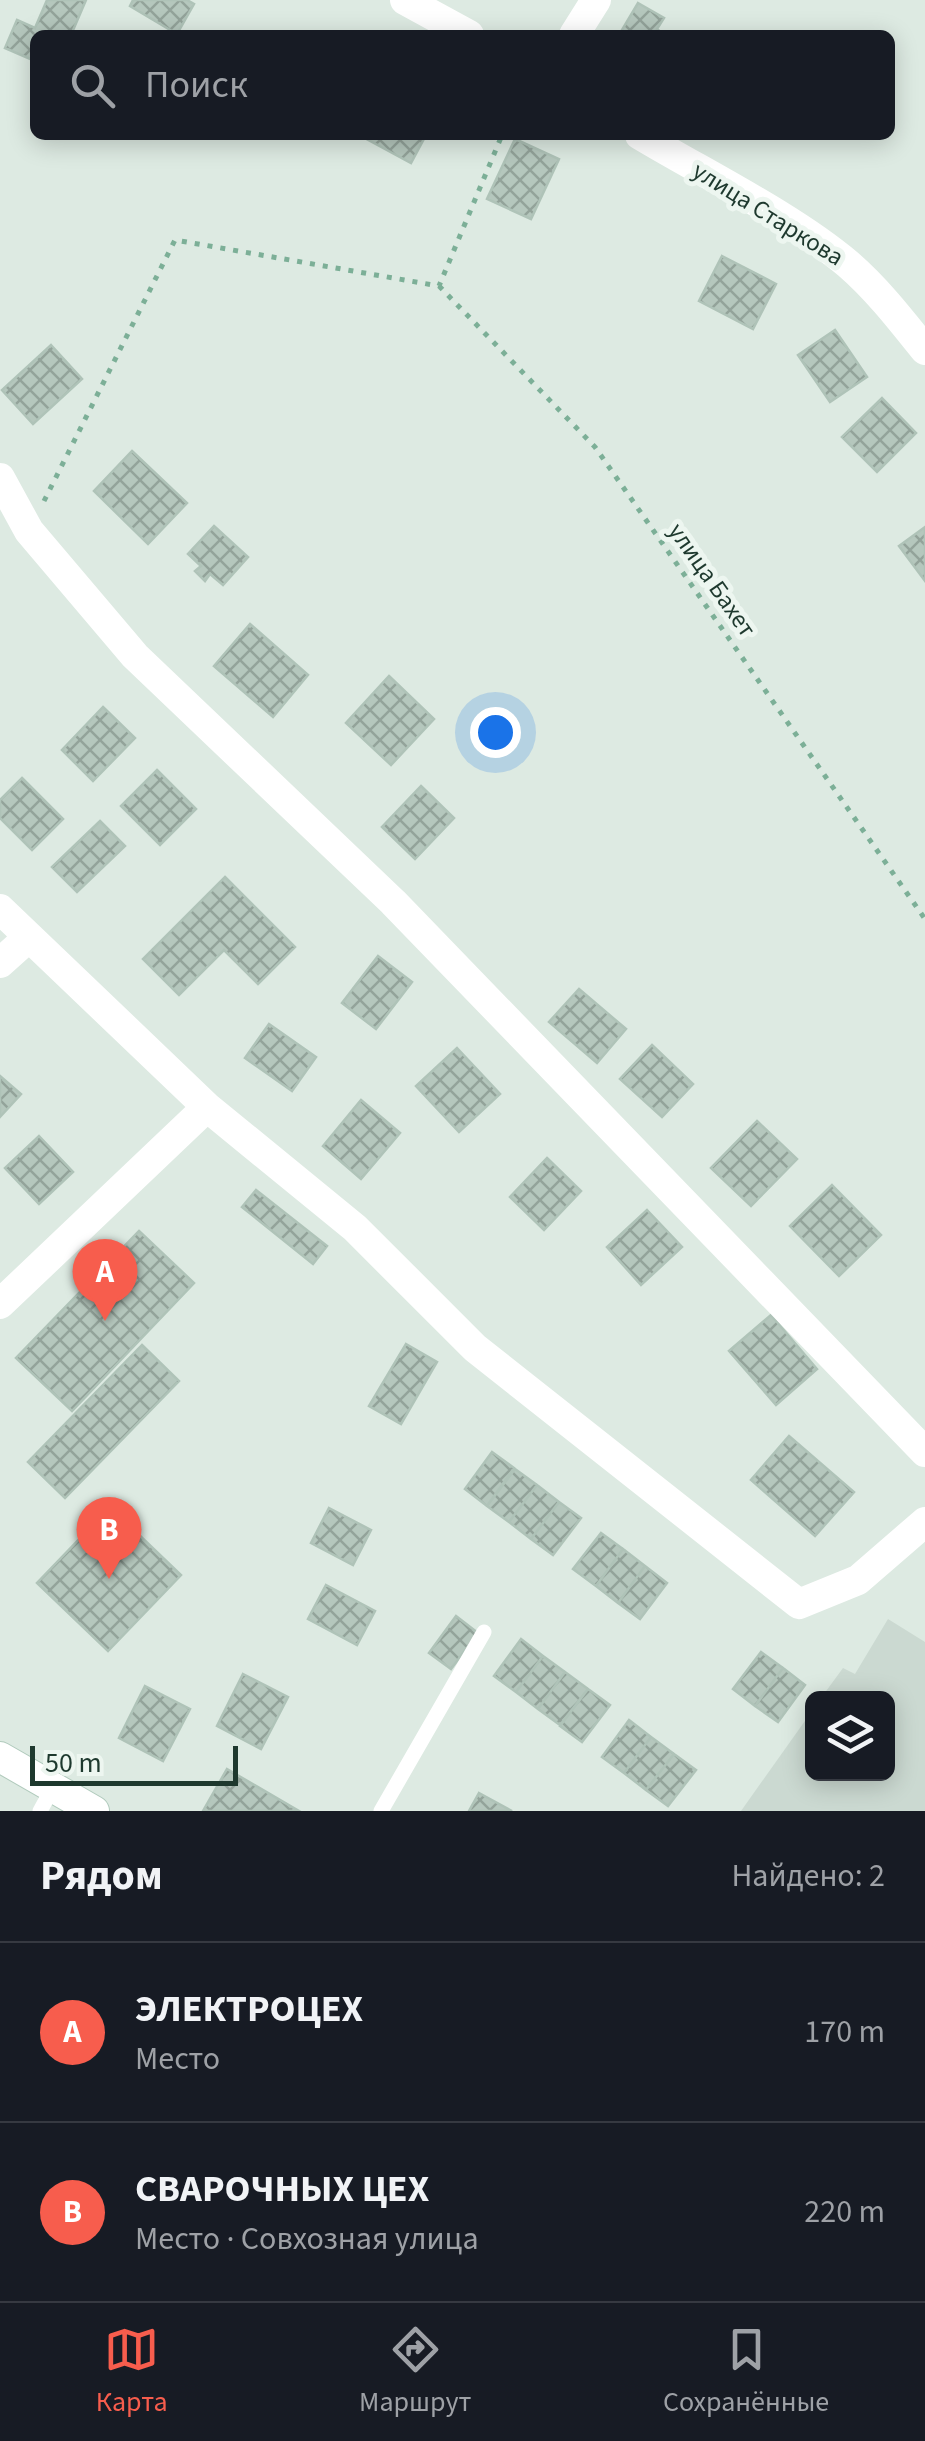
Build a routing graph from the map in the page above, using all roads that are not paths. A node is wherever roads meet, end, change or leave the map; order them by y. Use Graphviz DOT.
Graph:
graph roads {
  1 [pos="405,0"];
  2 [pos="596,0"];
  3 [pos="460,30"];
  4 [pos="577,30"];
  5 [pos="648,140"];
  6 [pos="925,350"];
  7 [pos="0,478"];
  8 [pos="0,909"];
  9 [pos="29,936"];
  10 [pos="0,963"];
  11 [pos="207,1107"];
  12 [pos="0,1304"];
  13 [pos="925,1452"];
  14 [pos="925,1522"];
  15 [pos="484,1632"];
  16 [pos="0,1757"];
  17 [pos="46,1800"];
  18 [pos="94,1811"];
  19 [pos="380,1811"];
  1 -- 3 [label="street"];
  2 -- 4 [label="street"];
  5 -- 6 [label="street, улица Старкова"];
  7 -- 13 [label="street"];
  8 -- 9 [label="street"];
  9 -- 10 [label="street"];
  9 -- 11 [label="street"];
  11 -- 12 [label="street"];
  11 -- 14 [label="street"];
  15 -- 19 [label="lane"];
  16 -- 17 [label="street"];
  17 -- 18 [label="street"];
}
